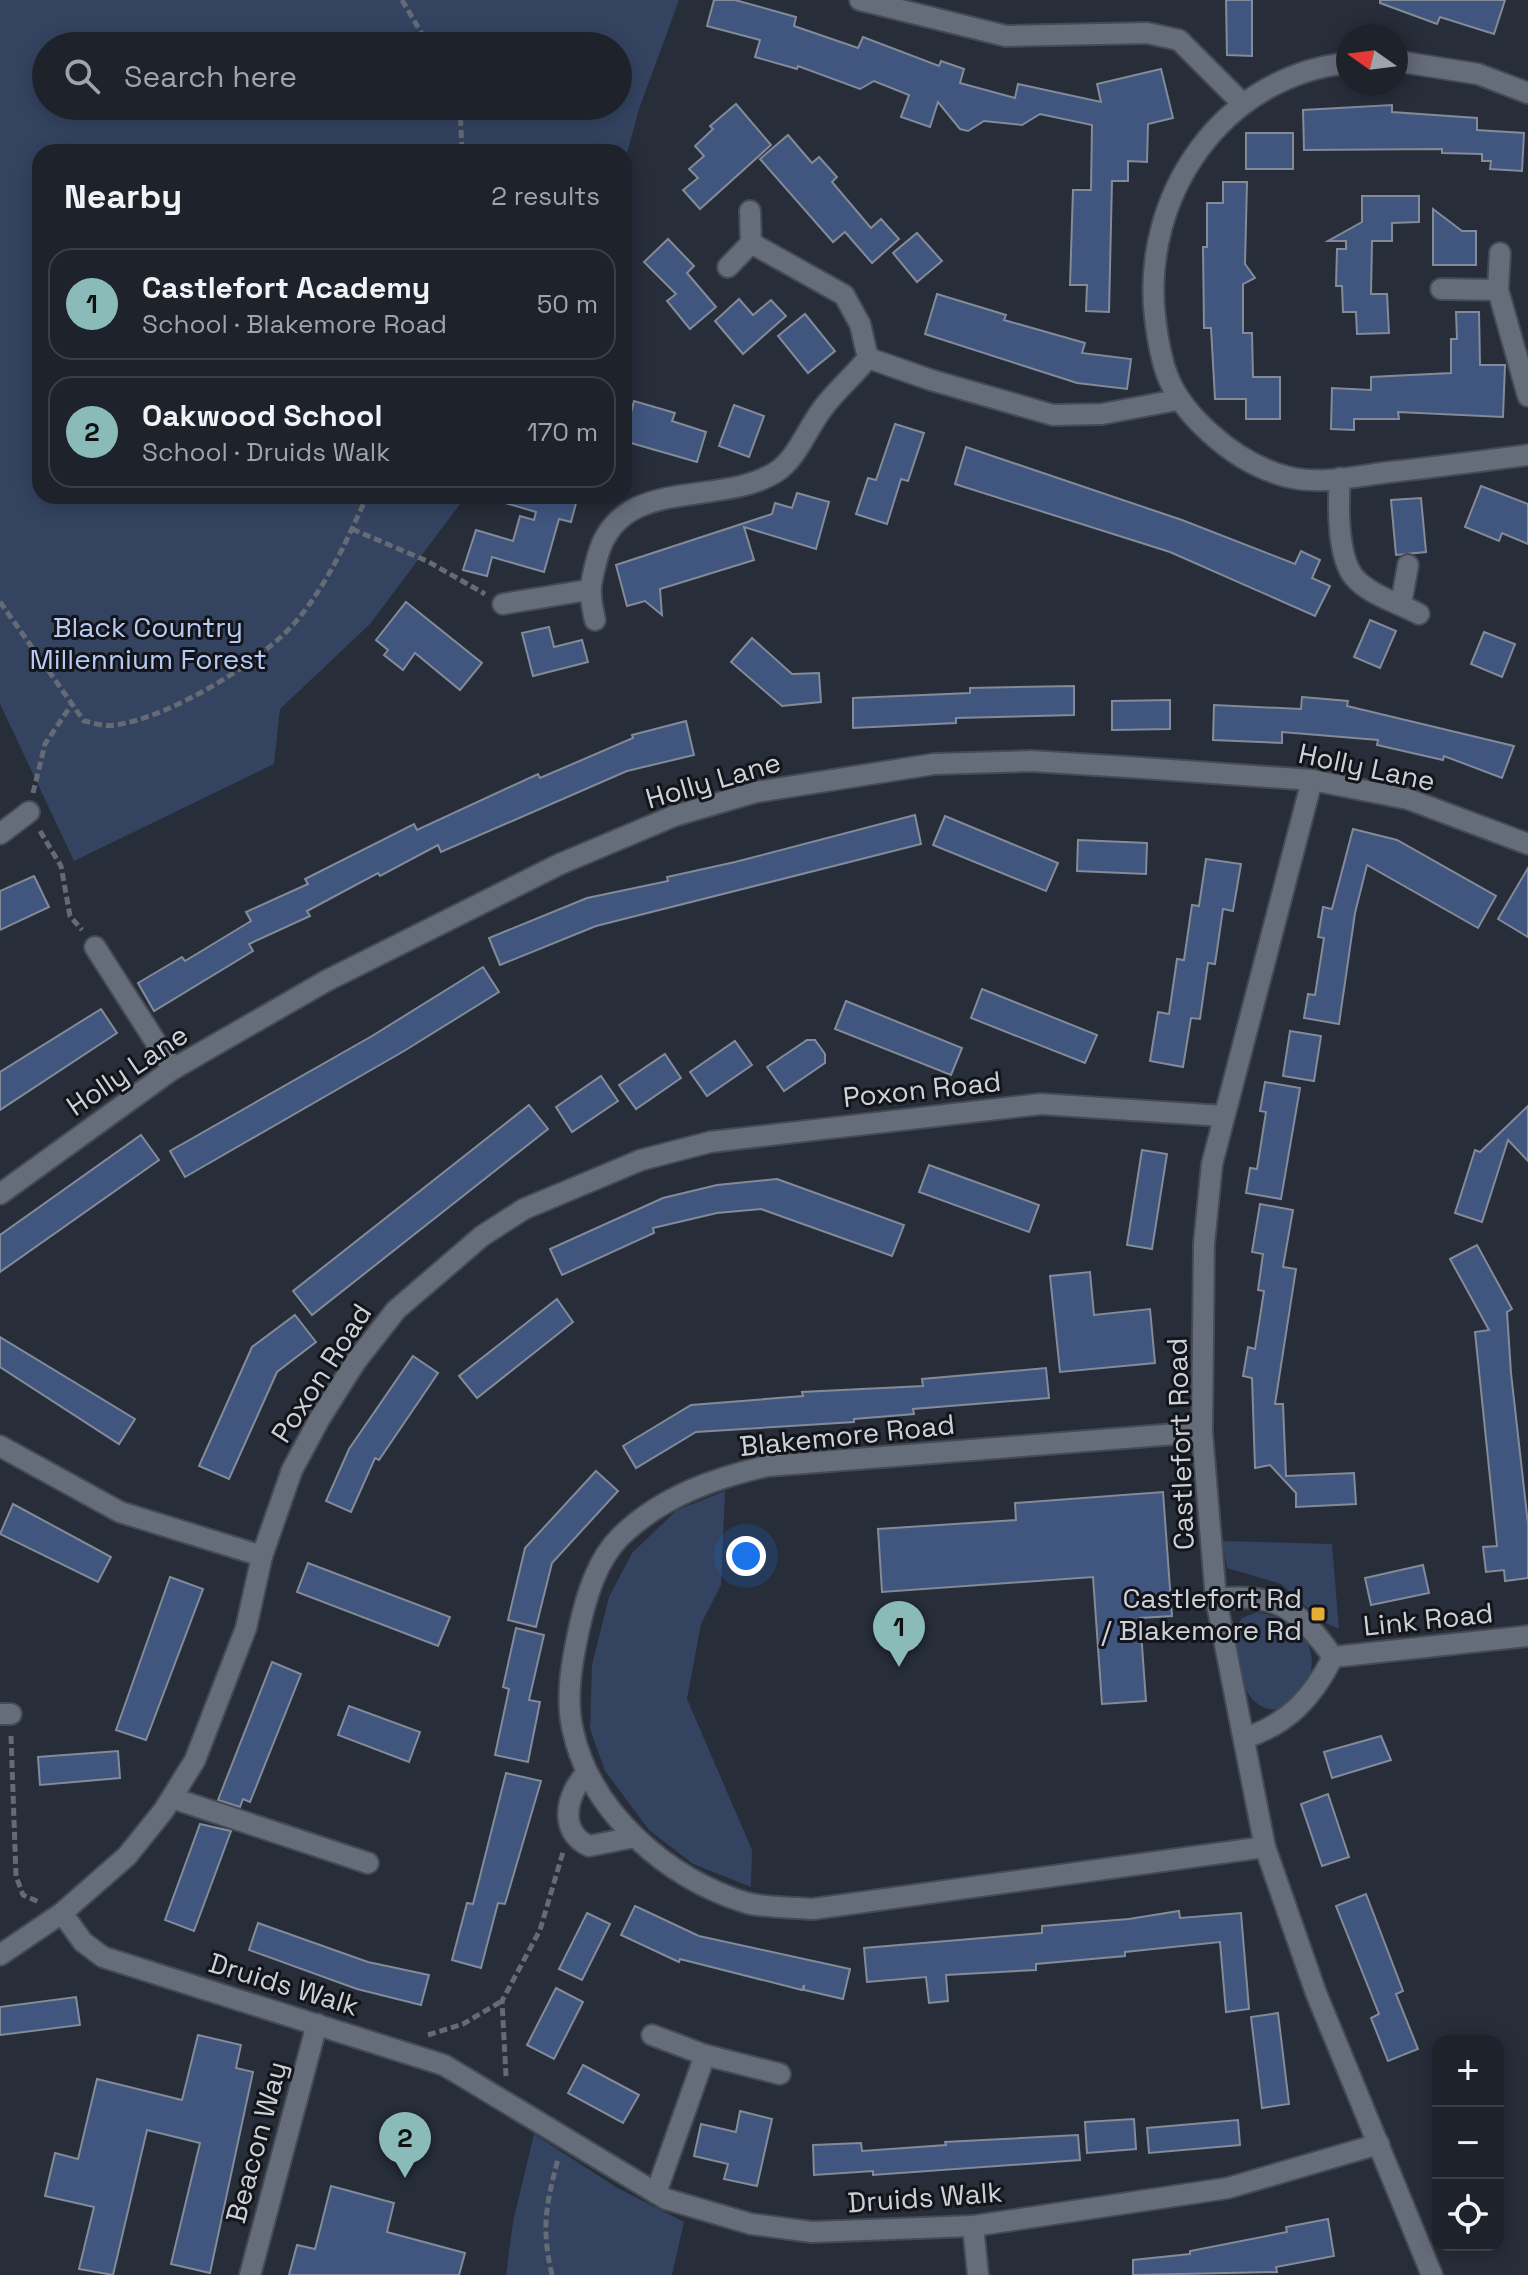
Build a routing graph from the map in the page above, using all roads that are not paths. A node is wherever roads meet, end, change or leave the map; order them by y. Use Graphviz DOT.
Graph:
graph roads {
  1 [pos="865,1"];
  2 [pos="1408,63"];
  3 [pos="1336,65"];
  4 [pos="1528,93"];
  5 [pos="1242,103"];
  6 [pos="750,211"];
  7 [pos="751,243"];
  8 [pos="1500,253"];
  9 [pos="728,267"];
  10 [pos="1441,289"];
  11 [pos="1498,290"];
  12 [pos="868,358"];
  13 [pos="1528,396"];
  14 [pos="1177,400"];
  15 [pos="1528,455"];
  16 [pos="1340,478"];
  17 [pos="1408,565"];
  18 [pos="588,590"];
  19 [pos="503,604"];
  20 [pos="595,620"];
  21 [pos="1312,780"];
  22 [pos="29,812"];
  23 [pos="0,834"];
  24 [pos="1528,844"];
  25 [pos="95,947"];
  26 [pos="173,1069"];
  27 [pos="1223,1116"];
  28 [pos="0,1194"];
  29 [pos="1202,1432"];
  30 [pos="0,1446"];
  31 [pos="262,1556"];
  32 [pos="1216,1599"];
  33 [pos="1528,1636"];
  34 [pos="1333,1657"];
  35 [pos="1245,1738"];
  36 [pos="586,1774"];
  37 [pos="172,1798"];
  38 [pos="635,1837"];
  39 [pos="1265,1847"];
  40 [pos="368,1863"];
  41 [pos="62,1913"];
  42 [pos="0,1955"];
  43 [pos="317,2024"];
  44 [pos="652,2035"];
  45 [pos="705,2055"];
  46 [pos="780,2074"];
  47 [pos="1379,2144"];
  48 [pos="656,2193"];
  49 [pos="973,2226"];
  50 [pos="250,2275"];
  51 [pos="978,2275"];
  52 [pos="1432,2275"];
  1 -- 5 [label="street"];
  2 -- 4 [label="street"];
  3 -- 5 [label="street"];
  5 -- 14 [label="street"];
  6 -- 7 [label="street"];
  7 -- 9 [label="street"];
  7 -- 12 [label="street"];
  8 -- 11 [label="street"];
  10 -- 11 [label="street"];
  11 -- 13 [label="street"];
  12 -- 14 [label="street"];
  12 -- 18 [label="street"];
  14 -- 16 [label="street"];
  15 -- 16 [label="street"];
  16 -- 17 [label="street"];
  18 -- 19 [label="street"];
  18 -- 20 [label="street"];
  21 -- 24 [label="street, Holly Lane"];
  21 -- 26 [label="street, Holly Lane"];
  21 -- 27 [label="street, Castlefort Road"];
  22 -- 23 [label="street"];
  25 -- 26 [label="street"];
  26 -- 28 [label="street, Holly Lane"];
  27 -- 29 [label="street, Castlefort Road"];
  27 -- 31 [label="street, Poxon Road"];
  29 -- 32 [label="street, Castlefort Road"];
  29 -- 36 [label="street, Blakemore Road"];
  30 -- 31 [label="street"];
  31 -- 37 [label="street, Poxon Road"];
  32 -- 34 [label="street, Link Road"];
  32 -- 35 [label="street, Castlefort Road"];
  33 -- 34 [label="street, Link Road"];
  34 -- 35 [label="street, Link Road"];
  35 -- 39 [label="street, Castlefort Road"];
  36 -- 38 [label="street, Blakemore Road"];
  36 -- 38 [label="street"];
  37 -- 40 [label="street"];
  37 -- 41 [label="street, Poxon Road"];
  38 -- 39 [label="street, Blakemore Road"];
  39 -- 47 [label="street, Castlefort Road"];
  41 -- 42 [label="street, Poxon Road"];
  41 -- 43 [label="street, Druids Walk"];
  43 -- 48 [label="street, Druids Walk"];
  43 -- 50 [label="street, Beacon Way"];
  44 -- 45 [label="street"];
  45 -- 46 [label="street"];
  45 -- 48 [label="street"];
  47 -- 49 [label="street, Druids Walk"];
  47 -- 52 [label="street, Castlefort Road"];
  48 -- 49 [label="street, Druids Walk"];
  49 -- 51 [label="street"];
}
